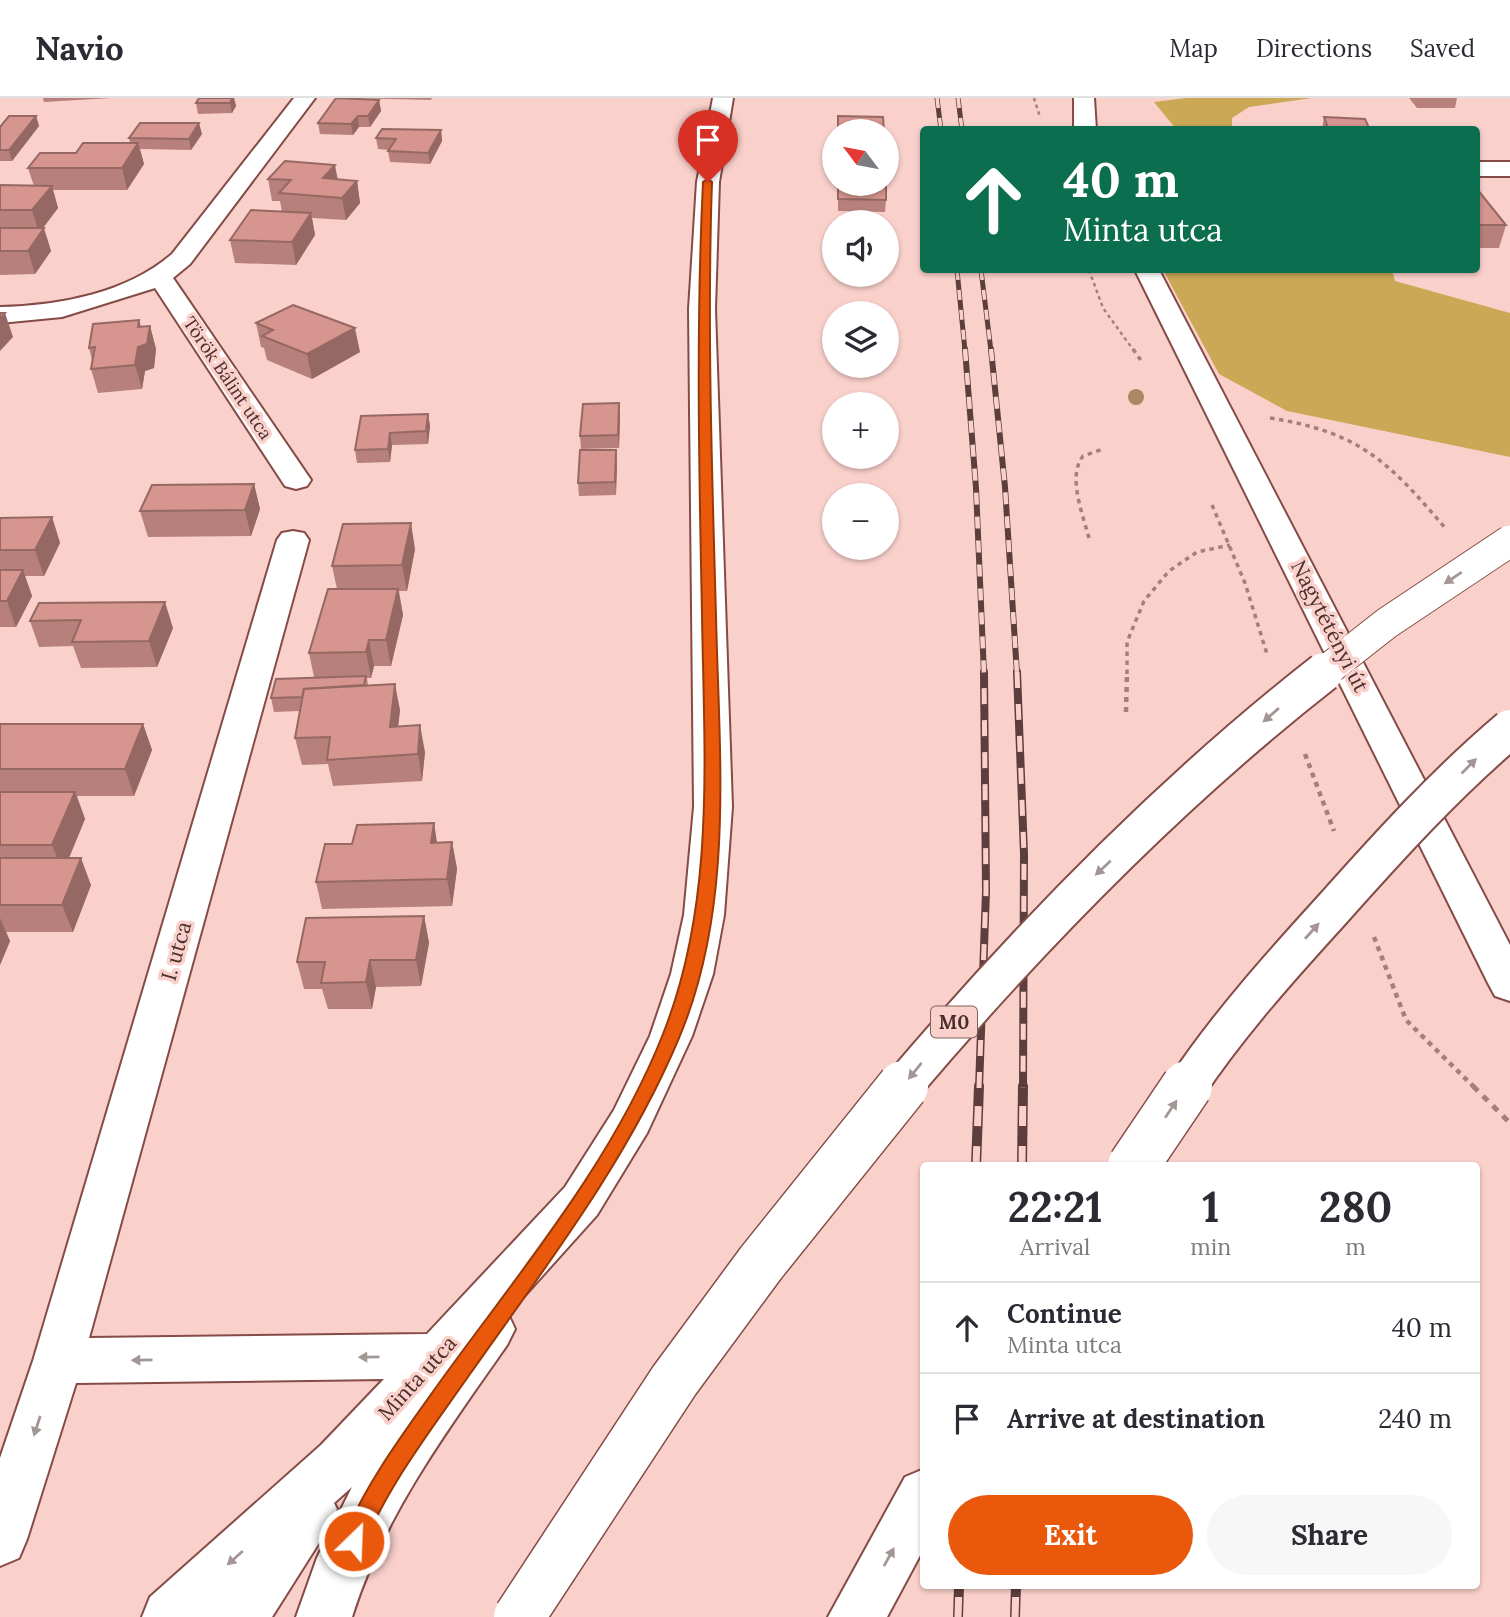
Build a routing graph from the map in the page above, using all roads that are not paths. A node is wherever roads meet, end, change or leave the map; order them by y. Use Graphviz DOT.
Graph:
graph roads {
  1 [pos="305,98"];
  2 [pos="723,98"];
  3 [pos="1084,98"];
  4 [pos="1085,126"];
  5 [pos="1480,169"];
  6 [pos="1510,169"];
  7 [pos="1149,273"];
  8 [pos="160,277"];
  9 [pos="0,315"];
  10 [pos="296,480"];
  11 [pos="293,540"];
  12 [pos="1510,541"];
  13 [pos="1510,729"];
  14 [pos="1510,985"];
  15 [pos="1136,1162"];
  16 [pos="581,1201"];
  17 [pos="438,1356"];
  18 [pos="58,1361"];
  19 [pos="340,1463"];
  20 [pos="920,1502"];
  21 [pos="0,1539"];
  22 [pos="170,1617"];
  23 [pos="240,1617"];
  24 [pos="324,1617"];
  25 [pos="519,1617"];
  26 [pos="856,1617"];
  1 -- 8 [label="main road"];
  2 -- 16 [label="main road, Minta utca"];
  3 -- 4 [label="main road"];
  5 -- 6 [label="main road"];
  7 -- 14 [label="main road, Nagytétényi út"];
  8 -- 9 [label="main road"];
  8 -- 10 [label="main road, Török Bálint utca"];
  11 -- 18 [label="main road, I. utca"];
  12 -- 25 [label="main road, M0, one-way, bridge"];
  15 -- 13 [label="main road, one-way, bridge"];
  16 -- 17 [label="main road, Minta utca"];
  16 -- 24 [label="main road"];
  17 -- 18 [label="main road, one-way"];
  17 -- 19 [label="main road, Minta utca"];
  18 -- 21 [label="main road, I. utca, one-way"];
  19 -- 22 [label="main road, Minta utca, one-way"];
  19 -- 23 [label="main road, Minta utca"];
  26 -- 20 [label="main road, one-way"];
}
